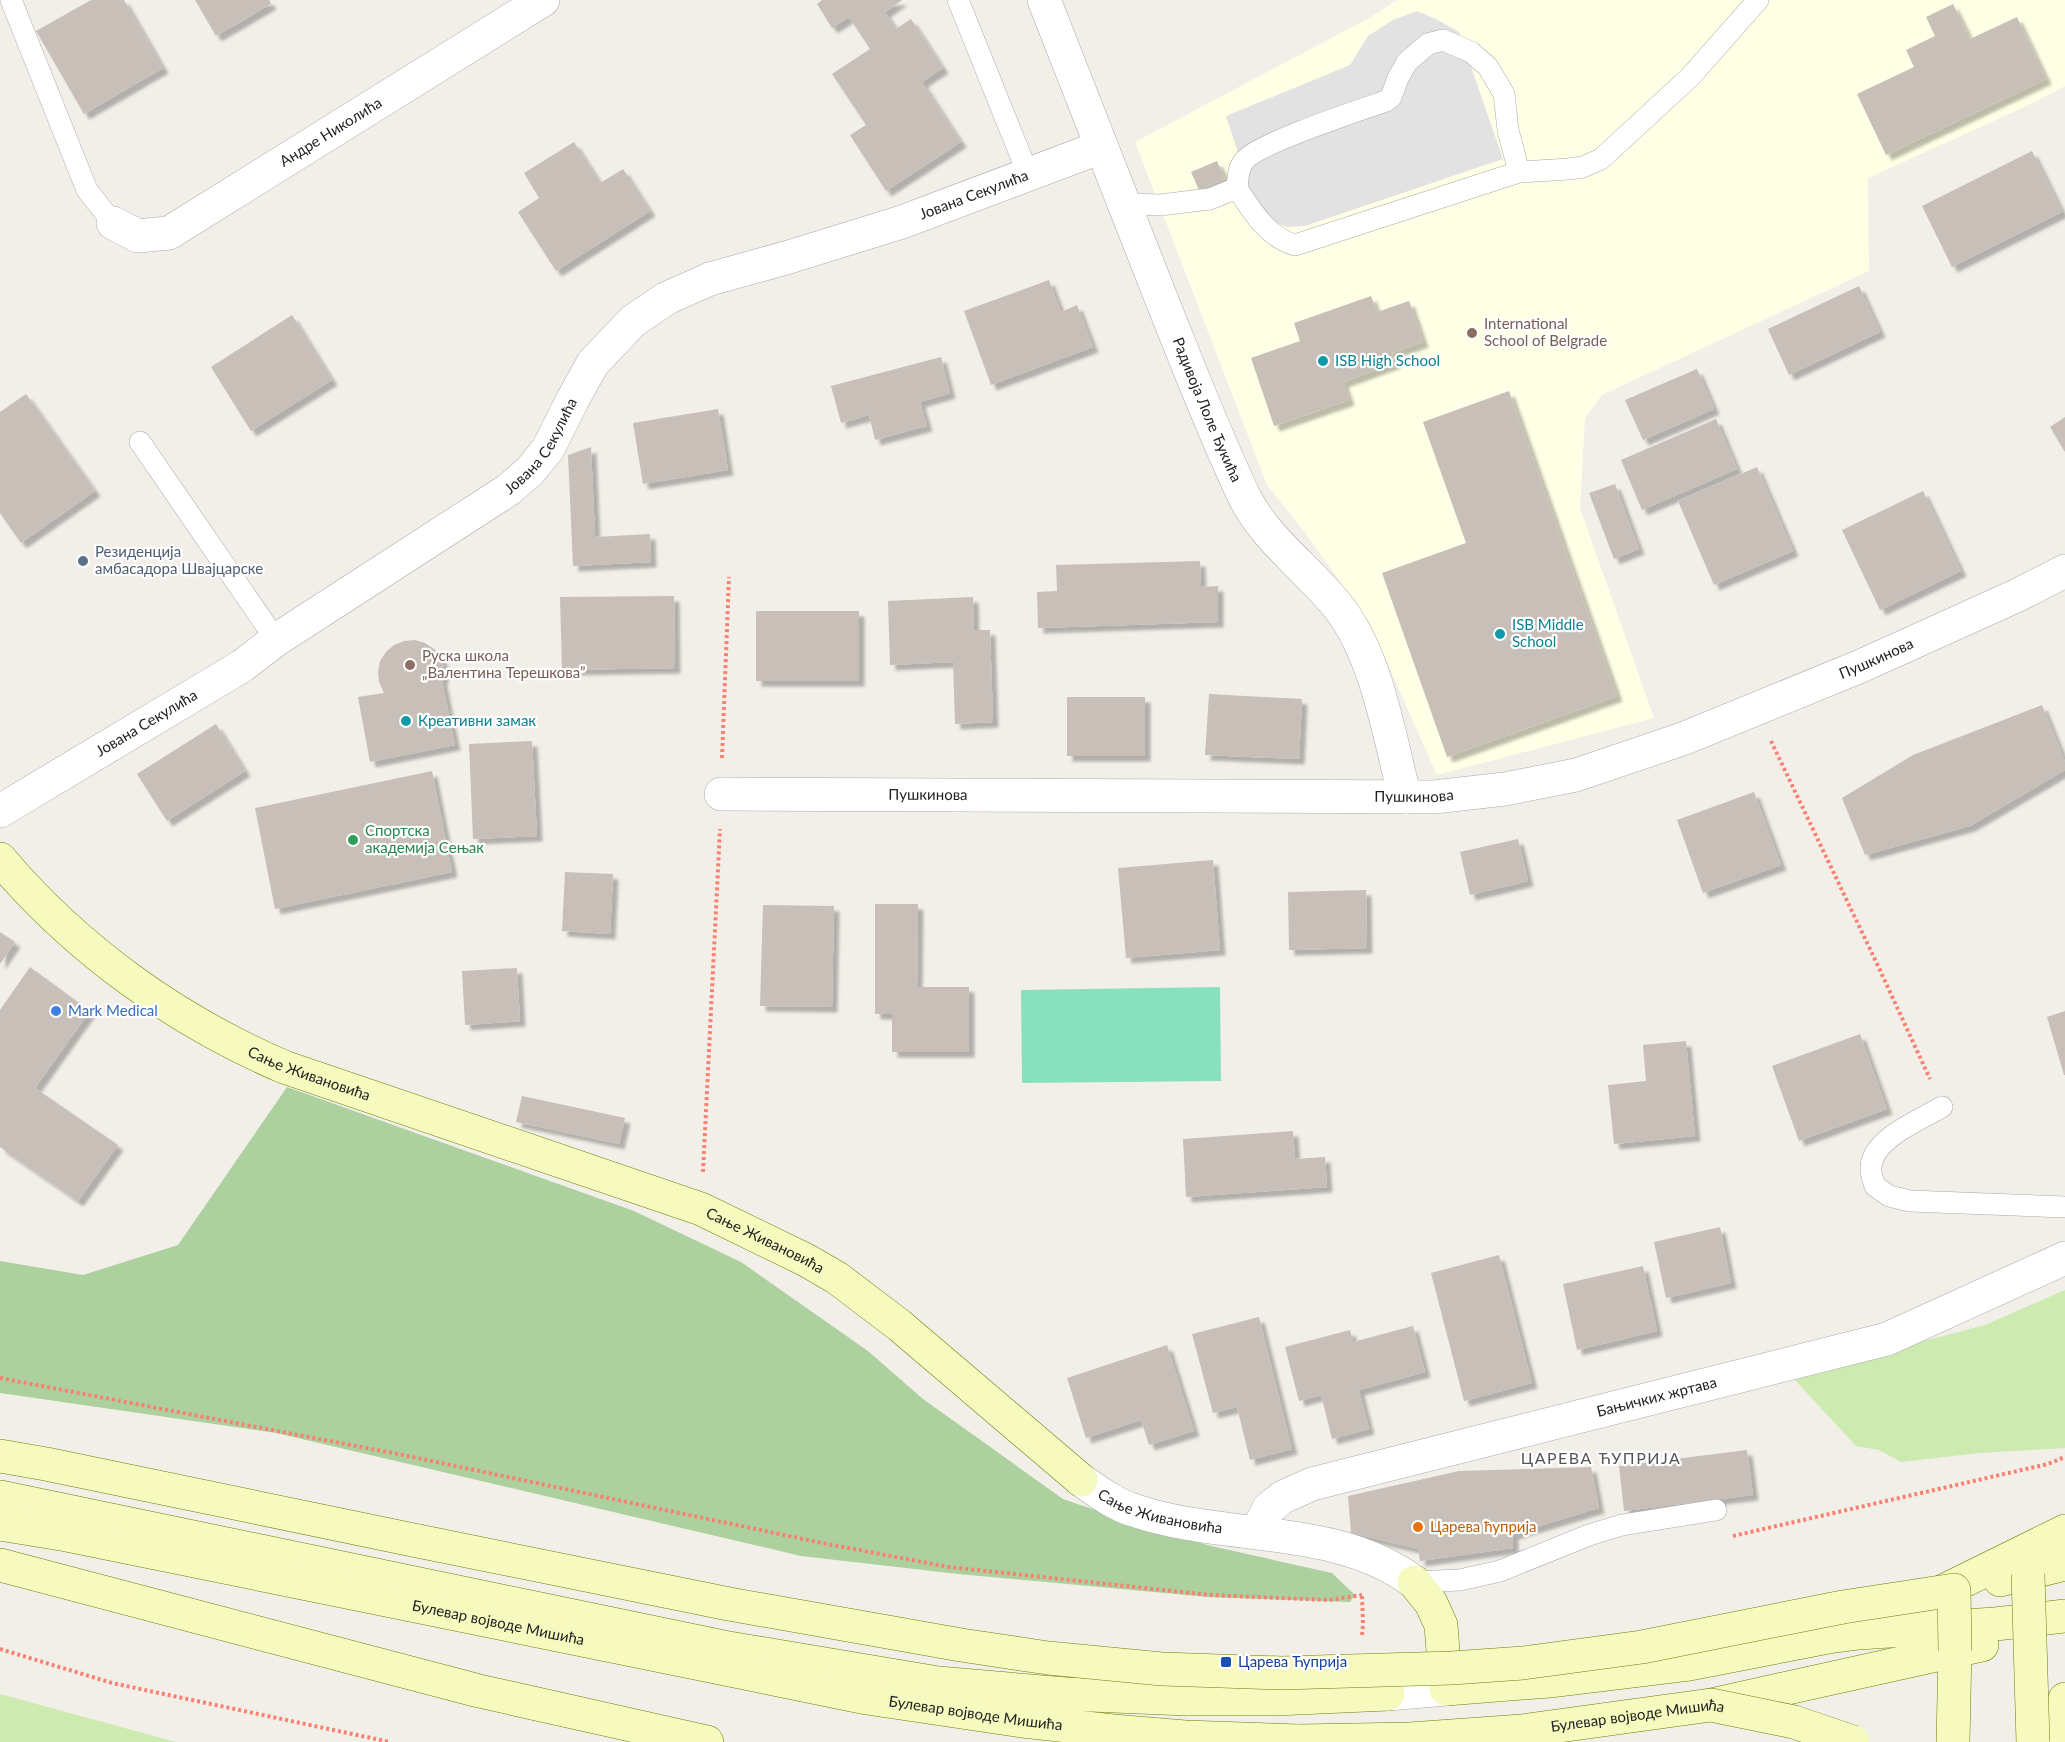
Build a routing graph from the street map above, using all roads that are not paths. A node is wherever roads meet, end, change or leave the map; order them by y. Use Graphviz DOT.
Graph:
graph roads {
  1 [pos="11,0"];
  2 [pos="543,0"];
  3 [pos="958,0"];
  4 [pos="1044,0"];
  5 [pos="1758,0"];
  6 [pos="1101,147"];
  7 [pos="1519,172"];
  8 [pos="1028,174"];
  9 [pos="1237,188"];
  10 [pos="1124,204"];
  11 [pos="113,223"];
  12 [pos="140,442"];
  13 [pos="2065,571"];
  14 [pos="276,640"];
  15 [pos="722,780"];
  16 [pos="1405,796"];
  17 [pos="0,811"];
  18 [pos="0,859"];
  19 [pos="1942,1107"];
  20 [pos="2065,1207"];
  21 [pos="2065,1258"];
  22 [pos="0,1456"];
  23 [pos="1081,1480"];
  24 [pos="0,1497"];
  25 [pos="1716,1510"];
  26 [pos="0,1524"];
  27 [pos="2065,1531"];
  28 [pos="1257,1532"];
  29 [pos="2065,1564"];
  30 [pos="0,1565"];
  31 [pos="2028,1575"];
  32 [pos="1414,1582"];
  33 [pos="1954,1590"];
  34 [pos="2065,1616"];
  35 [pos="2065,1626"];
  36 [pos="1859,1633"];
  37 [pos="2031,1635"];
  38 [pos="1955,1651"];
  39 [pos="1446,1689"];
  40 [pos="1388,1694"];
  41 [pos="2065,1700"];
  42 [pos="1711,1705"];
  43 [pos="1297,1741"];
  44 [pos="707,1742"];
  45 [pos="1853,1742"];
  46 [pos="1953,1742"];
  47 [pos="2033,1742"];
  48 [pos="2048,1742"];
  1 -- 11 [label="lane"];
  2 -- 11 [label="street, Андре Николића"];
  3 -- 8 [label="lane"];
  4 -- 6 [label="street, Радивоја Лоле Ђукића"];
  5 -- 7 [label="lane"];
  6 -- 8 [label="street, Јована Секулића"];
  6 -- 10 [label="street, Радивоја Лоле Ђукића"];
  7 -- 9 [label="lane"];
  7 -- 9 [label="lane"];
  8 -- 14 [label="street, Јована Секулића"];
  9 -- 10 [label="lane"];
  10 -- 16 [label="street, Радивоја Лоле Ђукића"];
  12 -- 14 [label="lane"];
  13 -- 16 [label="street, Пушкинова"];
  14 -- 17 [label="street, Јована Секулића"];
  15 -- 16 [label="street, Пушкинова"];
  18 -- 23 [label="main road, Сање Живановића"];
  19 -- 20 [label="lane"];
  21 -- 28 [label="street, Бањичких жртава"];
  22 -- 33 [label="main road, bridge"];
  23 -- 28 [label="street, Сање Живановића"];
  24 -- 40 [label="main road"];
  25 -- 32 [label="lane"];
  26 -- 43 [label="main road, Булевар војводе Мишића"];
  27 -- 36 [label="main road"];
  28 -- 32 [label="street, Сање Живановића"];
  29 -- 31 [label="main road"];
  30 -- 44 [label="main road"];
  31 -- 33 [label="main road"];
  31 -- 37 [label="main road, bridge"];
  32 -- 39 [label="main road, Сање Живановића"];
  33 -- 38 [label="main road, bridge"];
  34 -- 36 [label="main road"];
  35 -- 37 [label="main road, Булевар војводе Мишића"];
  36 -- 39 [label="main road"];
  37 -- 38 [label="main road, Булевар војводе Мишића"];
  37 -- 47 [label="main road, bridge"];
  38 -- 42 [label="main road, Булевар војводе Мишића, bridge"];
  38 -- 46 [label="main road"];
  39 -- 40 [label="street"];
  41 -- 48 [label="main road"];
  42 -- 43 [label="main road, Булевар војводе Мишића, bridge"];
  42 -- 45 [label="main road, bridge"];
}
